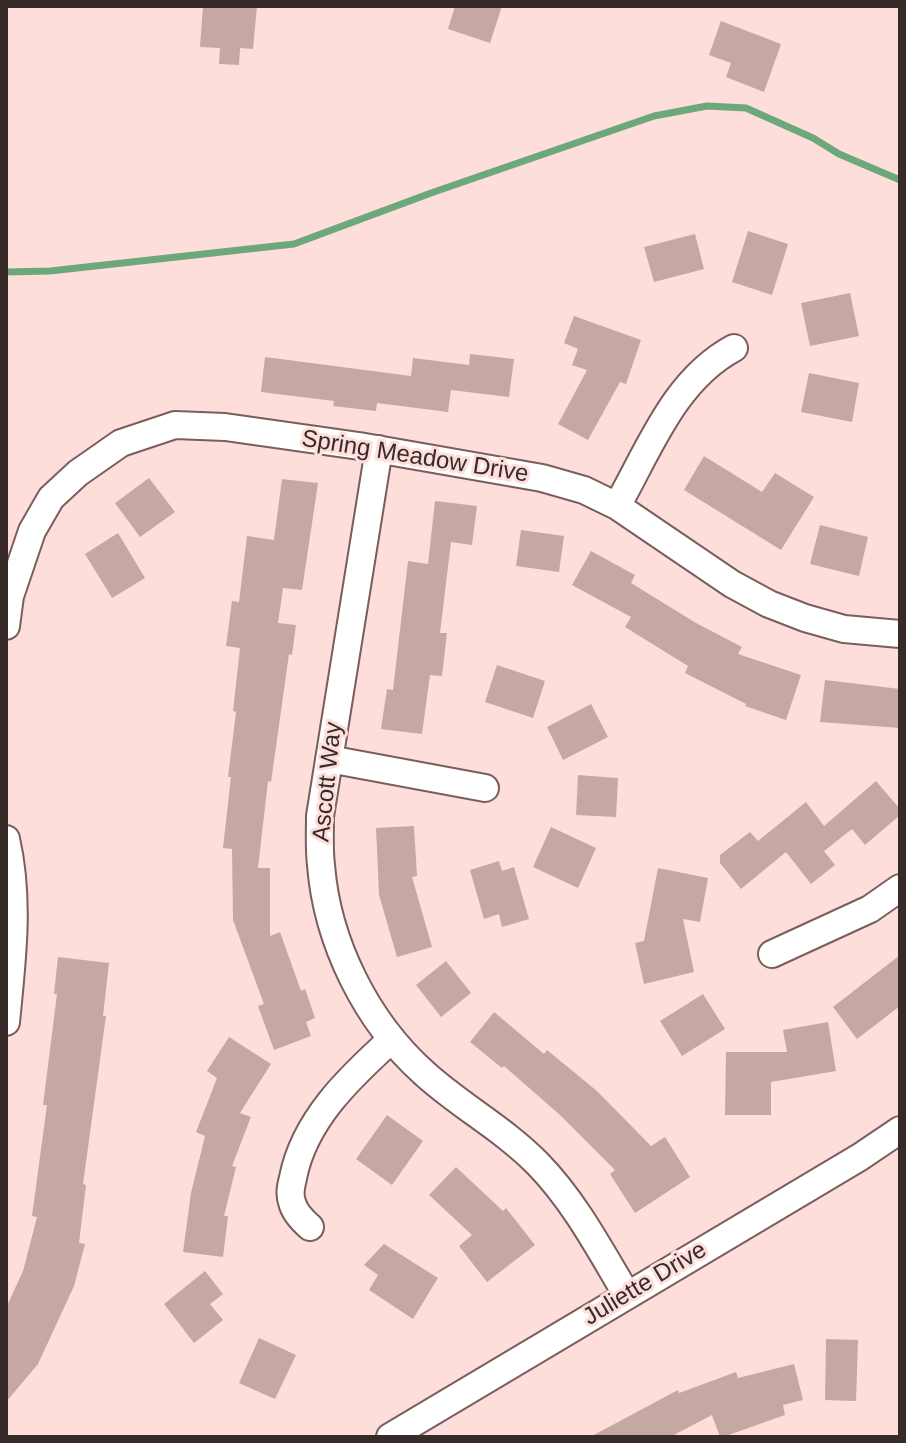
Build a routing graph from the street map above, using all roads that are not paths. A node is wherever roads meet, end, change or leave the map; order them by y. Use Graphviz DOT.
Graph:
graph roads {
  1 [pos="734,348"];
  2 [pos="379,449"];
  3 [pos="617,506"];
  4 [pos="6,626"];
  5 [pos="900,634"];
  6 [pos="329,759"];
  7 [pos="485,788"];
  8 [pos="6,839"];
  9 [pos="900,888"];
  10 [pos="772,954"];
  11 [pos="6,1022"];
  12 [pos="392,1039"];
  13 [pos="900,1130"];
  14 [pos="310,1227"];
  15 [pos="627,1295"];
  16 [pos="390,1437"];
  1 -- 3 [label="street"];
  2 -- 3 [label="street, Spring Meadow Drive"];
  2 -- 4 [label="street, Spring Meadow Drive"];
  2 -- 6 [label="street, Ascott Way"];
  3 -- 5 [label="street, Spring Meadow Drive"];
  6 -- 7 [label="street"];
  6 -- 12 [label="street, Ascott Way"];
  8 -- 11 [label="street"];
  9 -- 10 [label="street"];
  12 -- 14 [label="street"];
  12 -- 15 [label="street, Ascott Way"];
  13 -- 15 [label="street, Juliette Drive"];
  15 -- 16 [label="street, Juliette Drive"];
}
